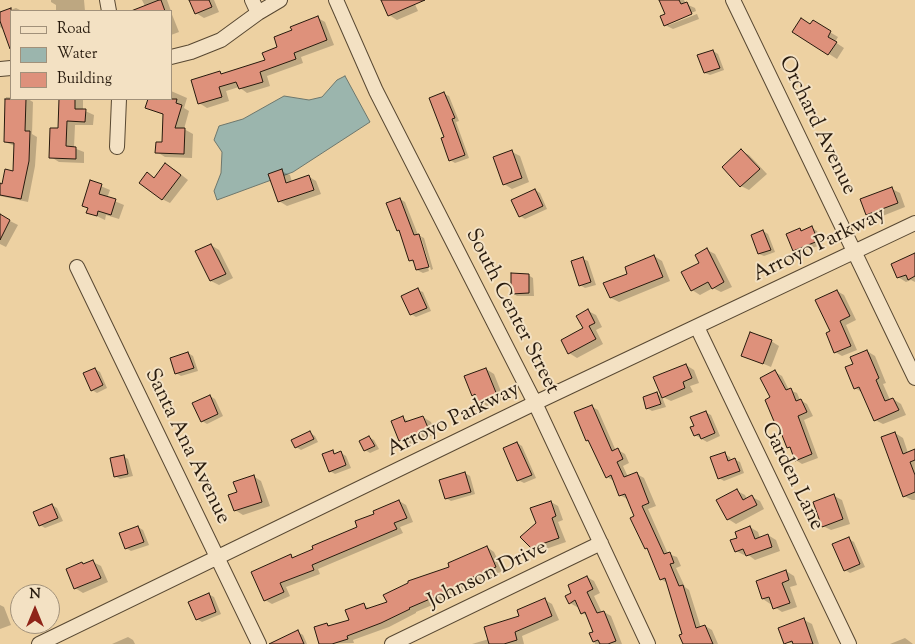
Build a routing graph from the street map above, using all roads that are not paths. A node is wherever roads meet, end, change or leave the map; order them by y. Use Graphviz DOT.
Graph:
graph roads {
  1 [pos="280,0"];
  2 [pos="336,0"];
  3 [pos="732,0"];
  4 [pos="255,6"];
  5 [pos="172,57"];
  6 [pos="119,100"];
  7 [pos="117,147"];
  8 [pos="915,223"];
  9 [pos="855,252"];
  10 [pos="78,267"];
  11 [pos="697,327"];
  12 [pos="915,378"];
  13 [pos="535,403"];
  14 [pos="601,543"];
  15 [pos="218,558"];
  16 [pos="59,640"];
  17 [pos="39,644"];
  18 [pos="259,644"];
  19 [pos="392,644"];
  20 [pos="648,644"];
  21 [pos="849,644"];
  1 -- 4 [label="street"];
  2 -- 13 [label="street, South Center Street"];
  3 -- 9 [label="street, Orchard Avenue"];
  4 -- 5 [label="street"];
  6 -- 7 [label="street"];
  8 -- 9 [label="street, Arroyo Parkway"];
  9 -- 11 [label="street, Arroyo Parkway"];
  9 -- 12 [label="street, Orchard Avenue"];
  10 -- 15 [label="street, Santa Ana Avenue"];
  11 -- 13 [label="street, Arroyo Parkway"];
  11 -- 21 [label="street, Garden Lane"];
  13 -- 14 [label="street, South Center Street"];
  13 -- 15 [label="street, Arroyo Parkway"];
  14 -- 19 [label="street, Johnson Drive"];
  14 -- 20 [label="street, South Center Street"];
  15 -- 16 [label="street, Arroyo Parkway"];
  15 -- 18 [label="street, Santa Ana Avenue"];
  16 -- 17 [label="street, Arroyo Parkway"];
}
